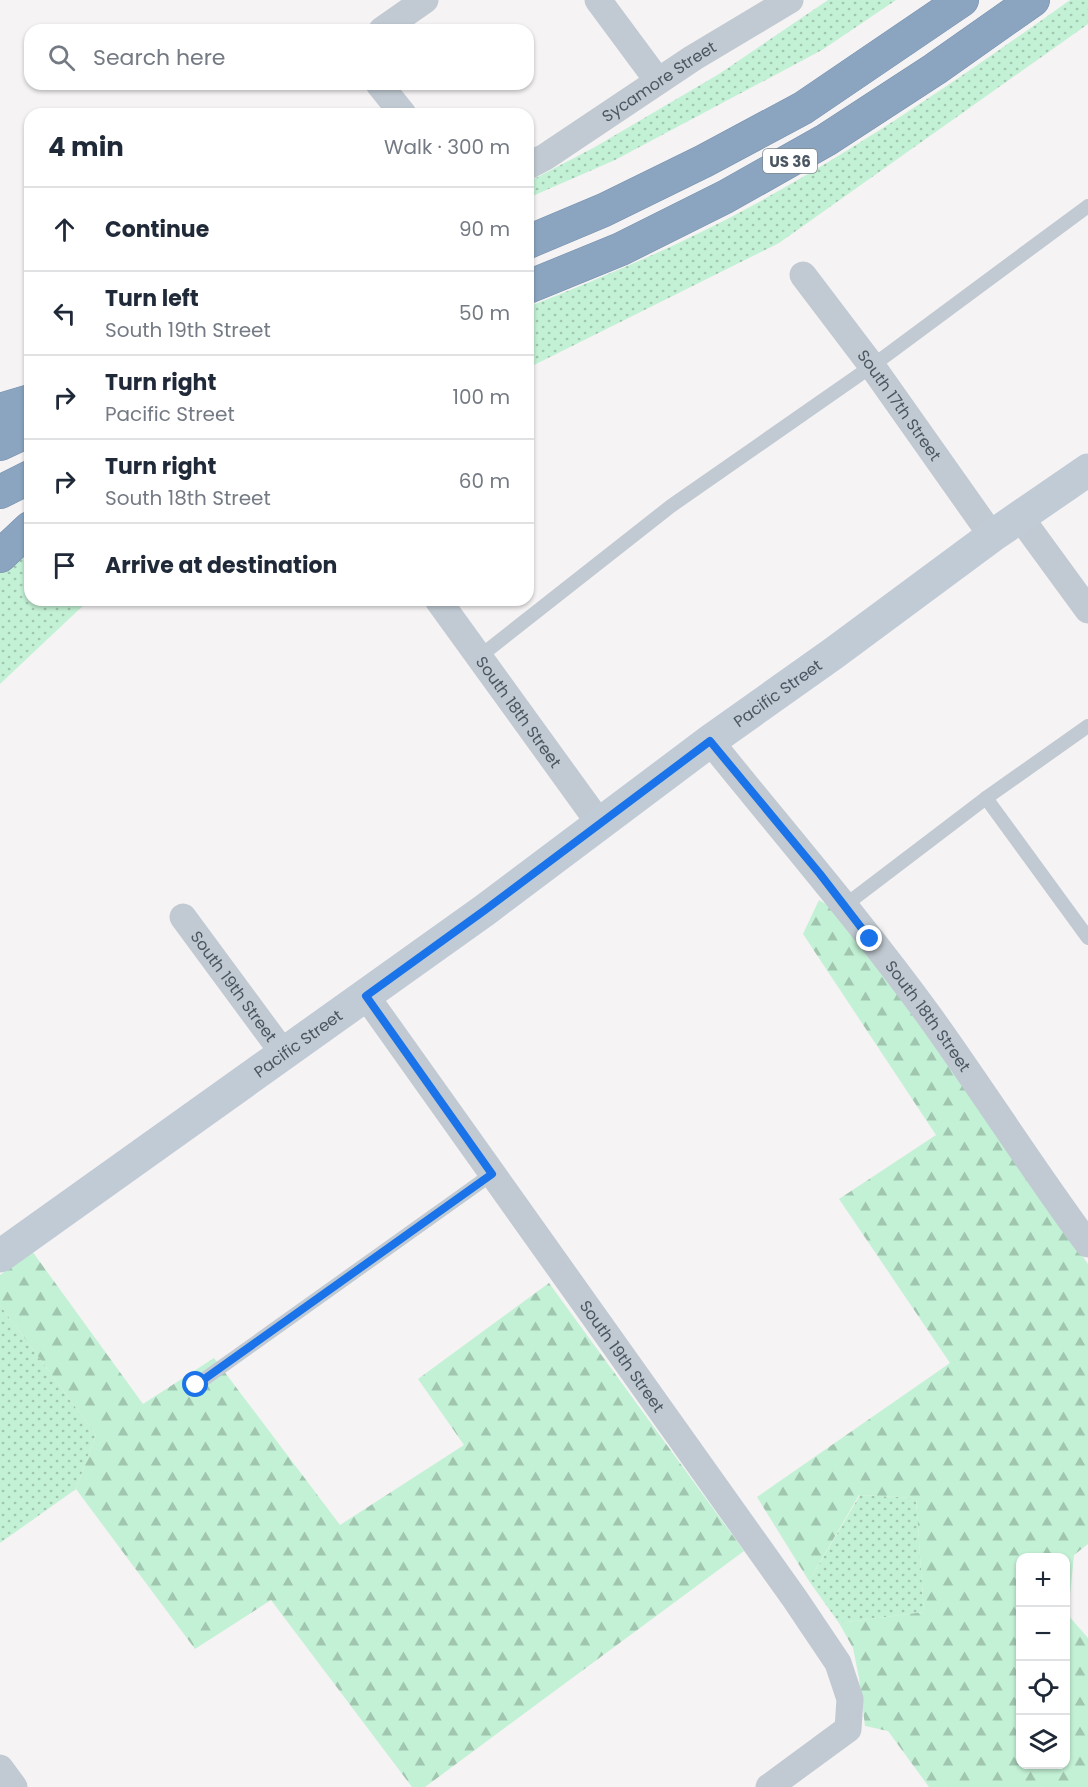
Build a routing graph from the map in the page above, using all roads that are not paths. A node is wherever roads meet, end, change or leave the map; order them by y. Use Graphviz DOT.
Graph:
graph roads {
  1 [pos="425,0"];
  2 [pos="598,0"];
  3 [pos="790,0"];
  4 [pos="962,0"];
  5 [pos="1033,0"];
  6 [pos="391,24"];
  7 [pos="658,81"];
  8 [pos="384,90"];
  9 [pos="398,108"];
  10 [pos="534,163"];
  11 [pos="1088,206"];
  12 [pos="534,239"];
  13 [pos="803,275"];
  14 [pos="534,284"];
  15 [pos="872,366"];
  16 [pos="24,403"];
  17 [pos="0,410"];
  18 [pos="24,433"];
  19 [pos="0,444"];
  20 [pos="1088,470"];
  21 [pos="24,480"];
  22 [pos="0,492"];
  23 [pos="1020,517"];
  24 [pos="24,534"];
  25 [pos="992,536"];
  26 [pos="0,556"];
  27 [pos="442,606"];
  28 [pos="1088,610"];
  29 [pos="479,657"];
  30 [pos="1088,726"];
  31 [pos="710,741"];
  32 [pos="986,798"];
  33 [pos="600,824"];
  34 [pos="844,906"];
  35 [pos="183,917"];
  36 [pos="1088,938"];
  37 [pos="366,996"];
  38 [pos="284,1054"];
  39 [pos="492,1174"];
  40 [pos="1088,1244"];
  41 [pos="0,1256"];
  42 [pos="196,1385"];
  43 [pos="0,1768"];
  44 [pos="14,1787"];
  45 [pos="769,1787"];
  1 -- 6 [label="street"];
  2 -- 7 [label="street"];
  3 -- 7 [label="street, Sycamore Street"];
  4 -- 12 [label="highway, US 36"];
  5 -- 14 [label="highway, US 36"];
  7 -- 10 [label="street, Sycamore Street"];
  8 -- 9 [label="street"];
  11 -- 15 [label="lane"];
  13 -- 15 [label="street, South 17th Street"];
  15 -- 25 [label="street, South 17th Street"];
  15 -- 29 [label="lane"];
  16 -- 17 [label="highway"];
  18 -- 19 [label="highway"];
  20 -- 23 [label="street, Pacific Street"];
  21 -- 22 [label="highway"];
  23 -- 25 [label="street, Pacific Street"];
  23 -- 28 [label="street"];
  24 -- 26 [label="highway"];
  25 -- 31 [label="street, Pacific Street"];
  27 -- 29 [label="street, South 18th Street"];
  29 -- 33 [label="street, South 18th Street"];
  30 -- 32 [label="lane"];
  31 -- 33 [label="street, Pacific Street"];
  31 -- 34 [label="street, South 18th Street"];
  32 -- 34 [label="lane"];
  32 -- 36 [label="lane"];
  33 -- 37 [label="street, Pacific Street"];
  34 -- 40 [label="street, South 18th Street"];
  35 -- 38 [label="street, South 19th Street"];
  37 -- 38 [label="street, Pacific Street"];
  37 -- 39 [label="street, South 19th Street"];
  38 -- 41 [label="street, Pacific Street"];
  39 -- 42 [label="lane"];
  39 -- 45 [label="street, South 19th Street"];
  43 -- 44 [label="street"];
}
